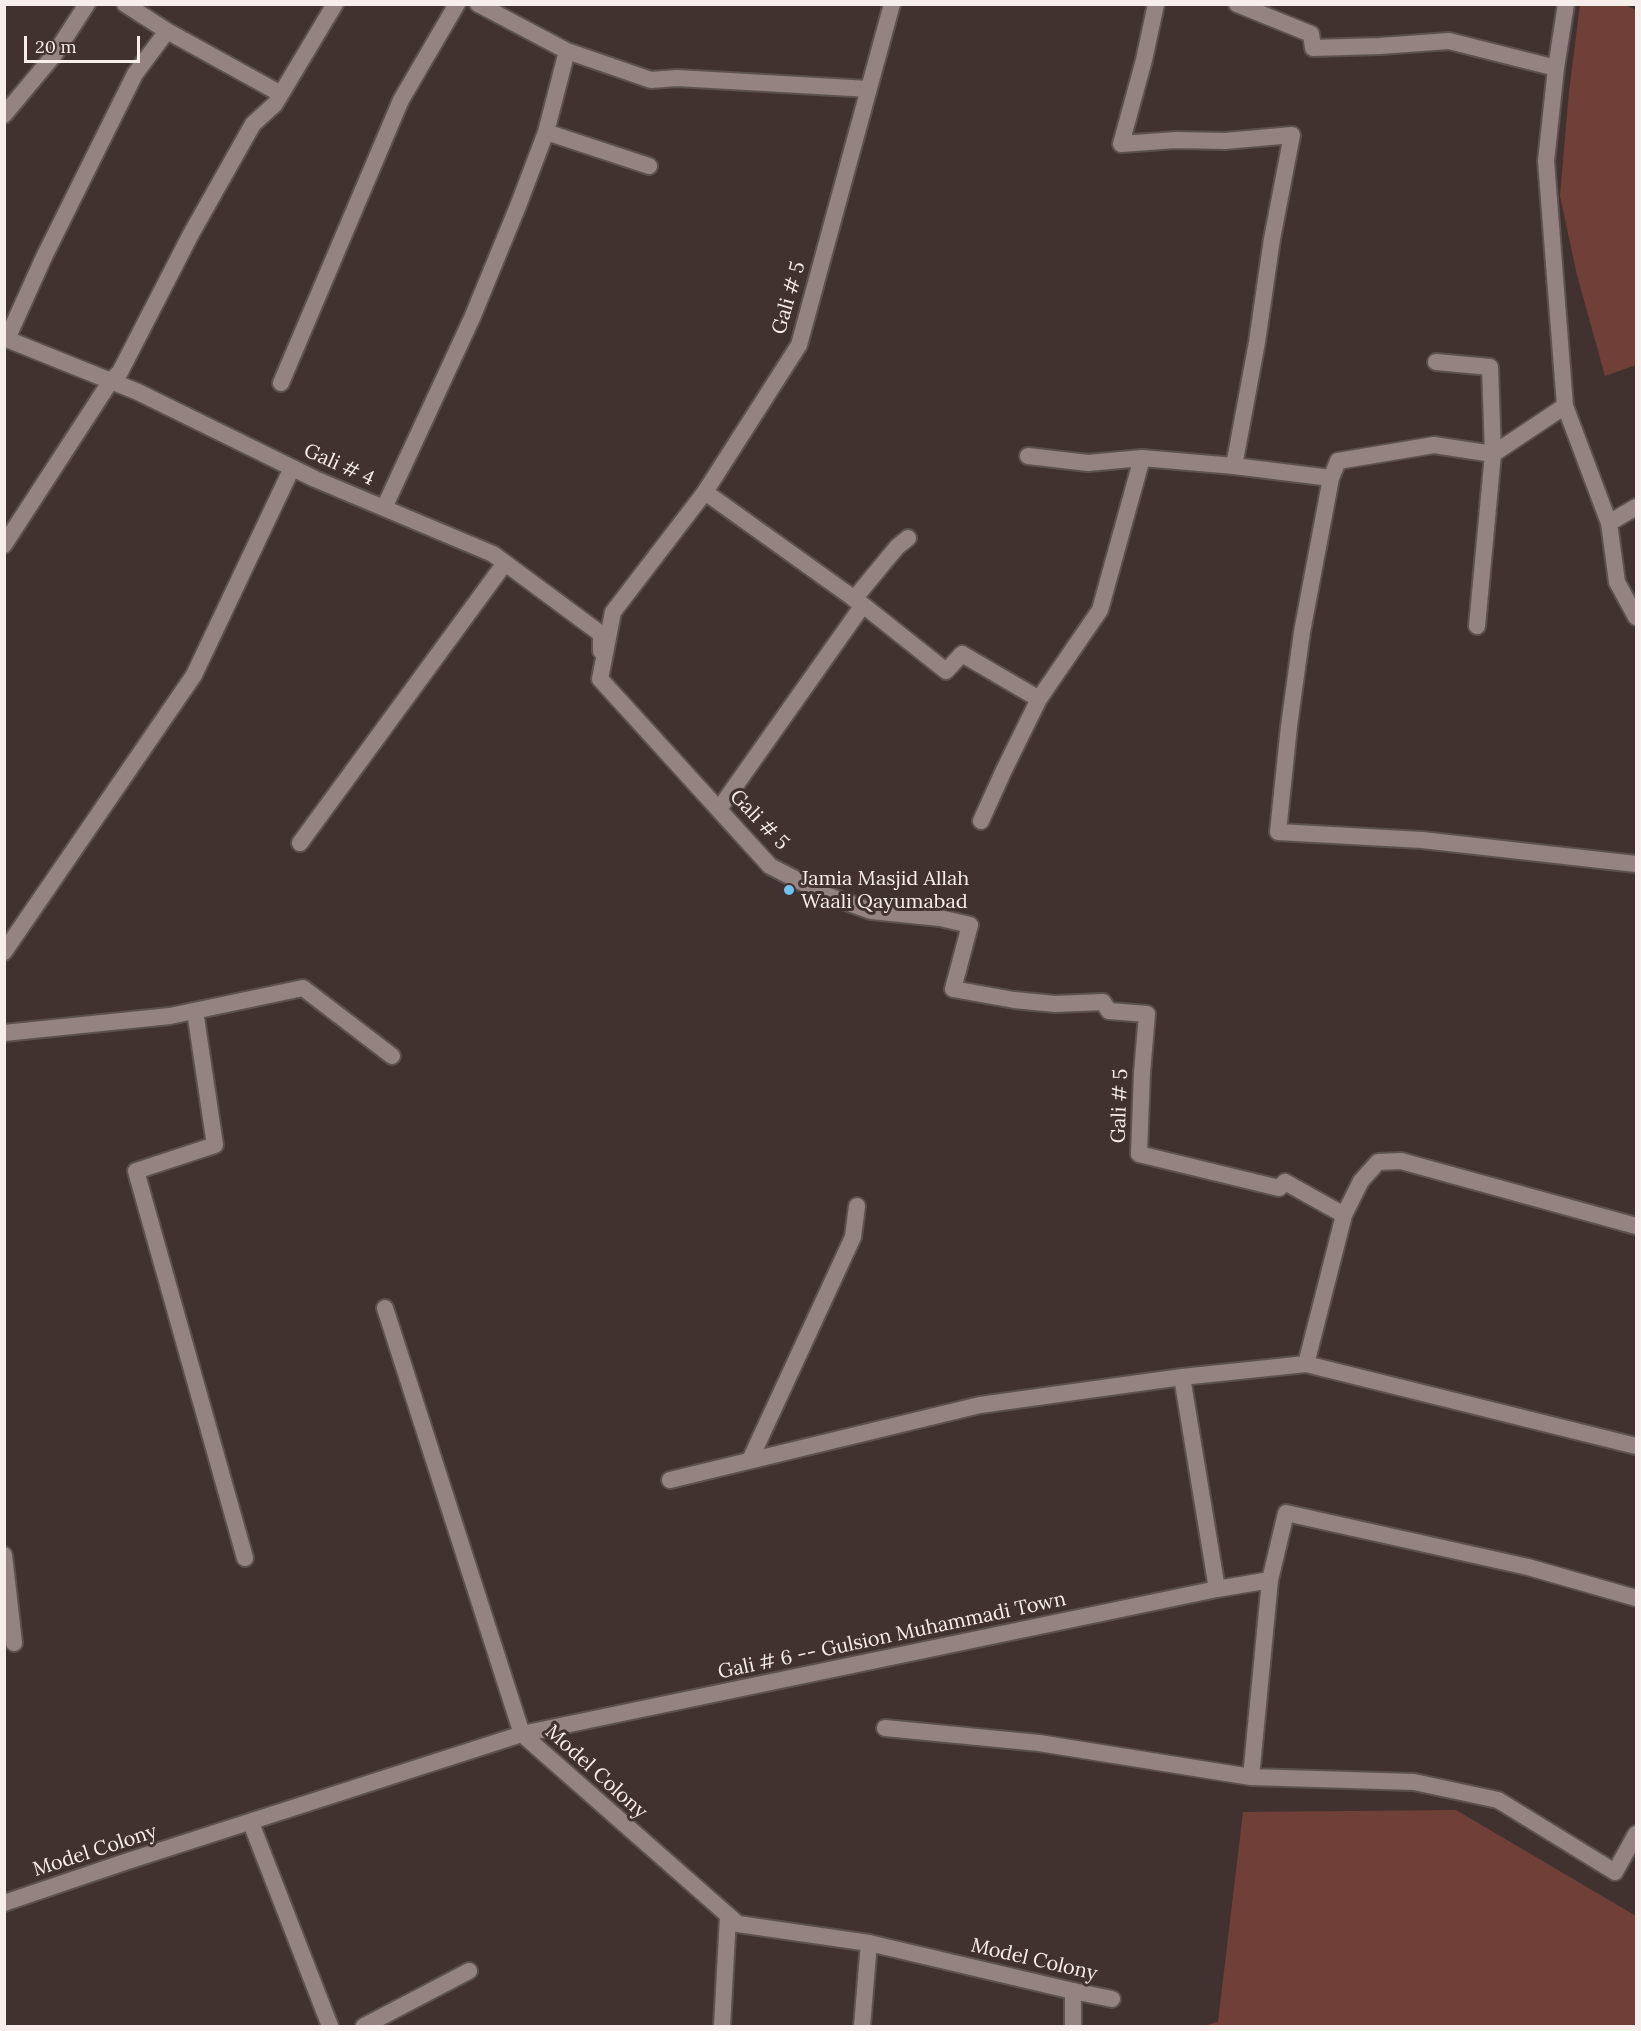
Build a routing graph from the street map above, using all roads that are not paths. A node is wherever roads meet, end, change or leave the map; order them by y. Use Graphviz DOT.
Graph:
graph roads {
  1 [pos="87,4"];
  2 [pos="125,4"];
  3 [pos="335,4"];
  4 [pos="457,4"];
  5 [pos="478,4"];
  6 [pos="892,4"];
  7 [pos="1156,4"];
  8 [pos="1237,4"];
  9 [pos="1566,4"];
  10 [pos="167,31"];
  11 [pos="567,51"];
  12 [pos="1556,68"];
  13 [pos="869,89"];
  14 [pos="281,94"];
  15 [pos="4,114"];
  16 [pos="546,132"];
  17 [pos="649,166"];
  18 [pos="6,339"];
  19 [pos="1436,362"];
  20 [pos="110,382"];
  21 [pos="281,383"];
  22 [pos="1565,406"];
  23 [pos="1492,454"];
  24 [pos="1028,456"];
  25 [pos="1142,458"];
  26 [pos="1234,466"];
  27 [pos="292,468"];
  28 [pos="1331,478"];
  29 [pos="705,492"];
  30 [pos="1636,507"];
  31 [pos="384,508"];
  32 [pos="1609,523"];
  33 [pos="908,538"];
  34 [pos="4,545"];
  35 [pos="505,563"];
  36 [pos="859,602"];
  37 [pos="1636,618"];
  38 [pos="1477,626"];
  39 [pos="600,679"];
  40 [pos="1039,699"];
  41 [pos="719,809"];
  42 [pos="981,821"];
  43 [pos="300,843"];
  44 [pos="1636,864"];
  45 [pos="4,952"];
  46 [pos="195,1011"];
  47 [pos="4,1032"];
  48 [pos="392,1056"];
  49 [pos="857,1206"];
  50 [pos="1344,1215"];
  51 [pos="1636,1226"];
  52 [pos="385,1308"];
  53 [pos="1306,1364"];
  54 [pos="1182,1377"];
  55 [pos="1636,1446"];
  56 [pos="750,1461"];
  57 [pos="670,1480"];
  58 [pos="4,1555"];
  59 [pos="245,1558"];
  60 [pos="1270,1580"];
  61 [pos="1217,1589"];
  62 [pos="1636,1598"];
  63 [pos="14,1643"];
  64 [pos="885,1728"];
  65 [pos="522,1734"];
  66 [pos="1251,1777"];
  67 [pos="251,1823"];
  68 [pos="1636,1834"];
  69 [pos="4,1903"];
  70 [pos="728,1917"];
  71 [pos="869,1943"];
  72 [pos="469,1971"];
  73 [pos="1073,1991"];
  74 [pos="1112,1999"];
  75 [pos="330,2026"];
  76 [pos="364,2026"];
  77 [pos="722,2026"];
  78 [pos="862,2026"];
  79 [pos="1073,2026"];
  1 -- 15 [label="street"];
  2 -- 10 [label="street"];
  3 -- 14 [label="street"];
  4 -- 21 [label="street"];
  5 -- 11 [label="street"];
  6 -- 13 [label="street, Gali # 5"];
  7 -- 26 [label="street"];
  8 -- 12 [label="street"];
  9 -- 12 [label="street"];
  10 -- 14 [label="street"];
  10 -- 18 [label="street"];
  11 -- 13 [label="street"];
  11 -- 16 [label="street"];
  12 -- 22 [label="street"];
  13 -- 29 [label="street, Gali # 5"];
  14 -- 20 [label="street"];
  16 -- 17 [label="street"];
  16 -- 31 [label="street"];
  18 -- 20 [label="street, Gali # 4"];
  19 -- 23 [label="street"];
  20 -- 27 [label="street, Gali # 4"];
  20 -- 34 [label="street"];
  22 -- 23 [label="street"];
  22 -- 32 [label="street"];
  23 -- 28 [label="street"];
  23 -- 38 [label="street"];
  24 -- 25 [label="street"];
  25 -- 26 [label="street"];
  25 -- 40 [label="street"];
  26 -- 28 [label="street"];
  27 -- 31 [label="street, Gali # 4"];
  27 -- 45 [label="street"];
  28 -- 44 [label="street"];
  29 -- 36 [label="street"];
  29 -- 39 [label="street, Gali # 5"];
  30 -- 32 [label="street"];
  31 -- 35 [label="street, Gali # 4"];
  32 -- 37 [label="street"];
  33 -- 36 [label="street"];
  35 -- 39 [label="street, Gali # 4"];
  35 -- 43 [label="street"];
  36 -- 40 [label="street"];
  36 -- 41 [label="street"];
  39 -- 41 [label="street, Gali # 5"];
  40 -- 42 [label="street"];
  41 -- 50 [label="street, Gali # 5"];
  46 -- 47 [label="street"];
  46 -- 48 [label="street"];
  46 -- 59 [label="street"];
  49 -- 56 [label="street"];
  50 -- 51 [label="street"];
  50 -- 53 [label="street"];
  52 -- 65 [label="street"];
  53 -- 54 [label="street"];
  53 -- 55 [label="street"];
  54 -- 56 [label="street"];
  54 -- 61 [label="street"];
  56 -- 57 [label="street"];
  58 -- 63 [label="street"];
  60 -- 61 [label="street, Gali # 6 -- Gulsion Muhammadi Town"];
  60 -- 62 [label="street"];
  60 -- 66 [label="street"];
  61 -- 65 [label="street, Gali # 6 -- Gulsion Muhammadi Town"];
  64 -- 66 [label="street"];
  65 -- 67 [label="street, Model Colony"];
  65 -- 70 [label="street, Model Colony"];
  66 -- 68 [label="street"];
  67 -- 69 [label="street, Model Colony"];
  67 -- 75 [label="street"];
  70 -- 71 [label="street, Model Colony"];
  70 -- 77 [label="street"];
  71 -- 73 [label="street, Model Colony"];
  71 -- 78 [label="street"];
  72 -- 76 [label="street"];
  73 -- 74 [label="street, Model Colony"];
  73 -- 79 [label="street"];
}
